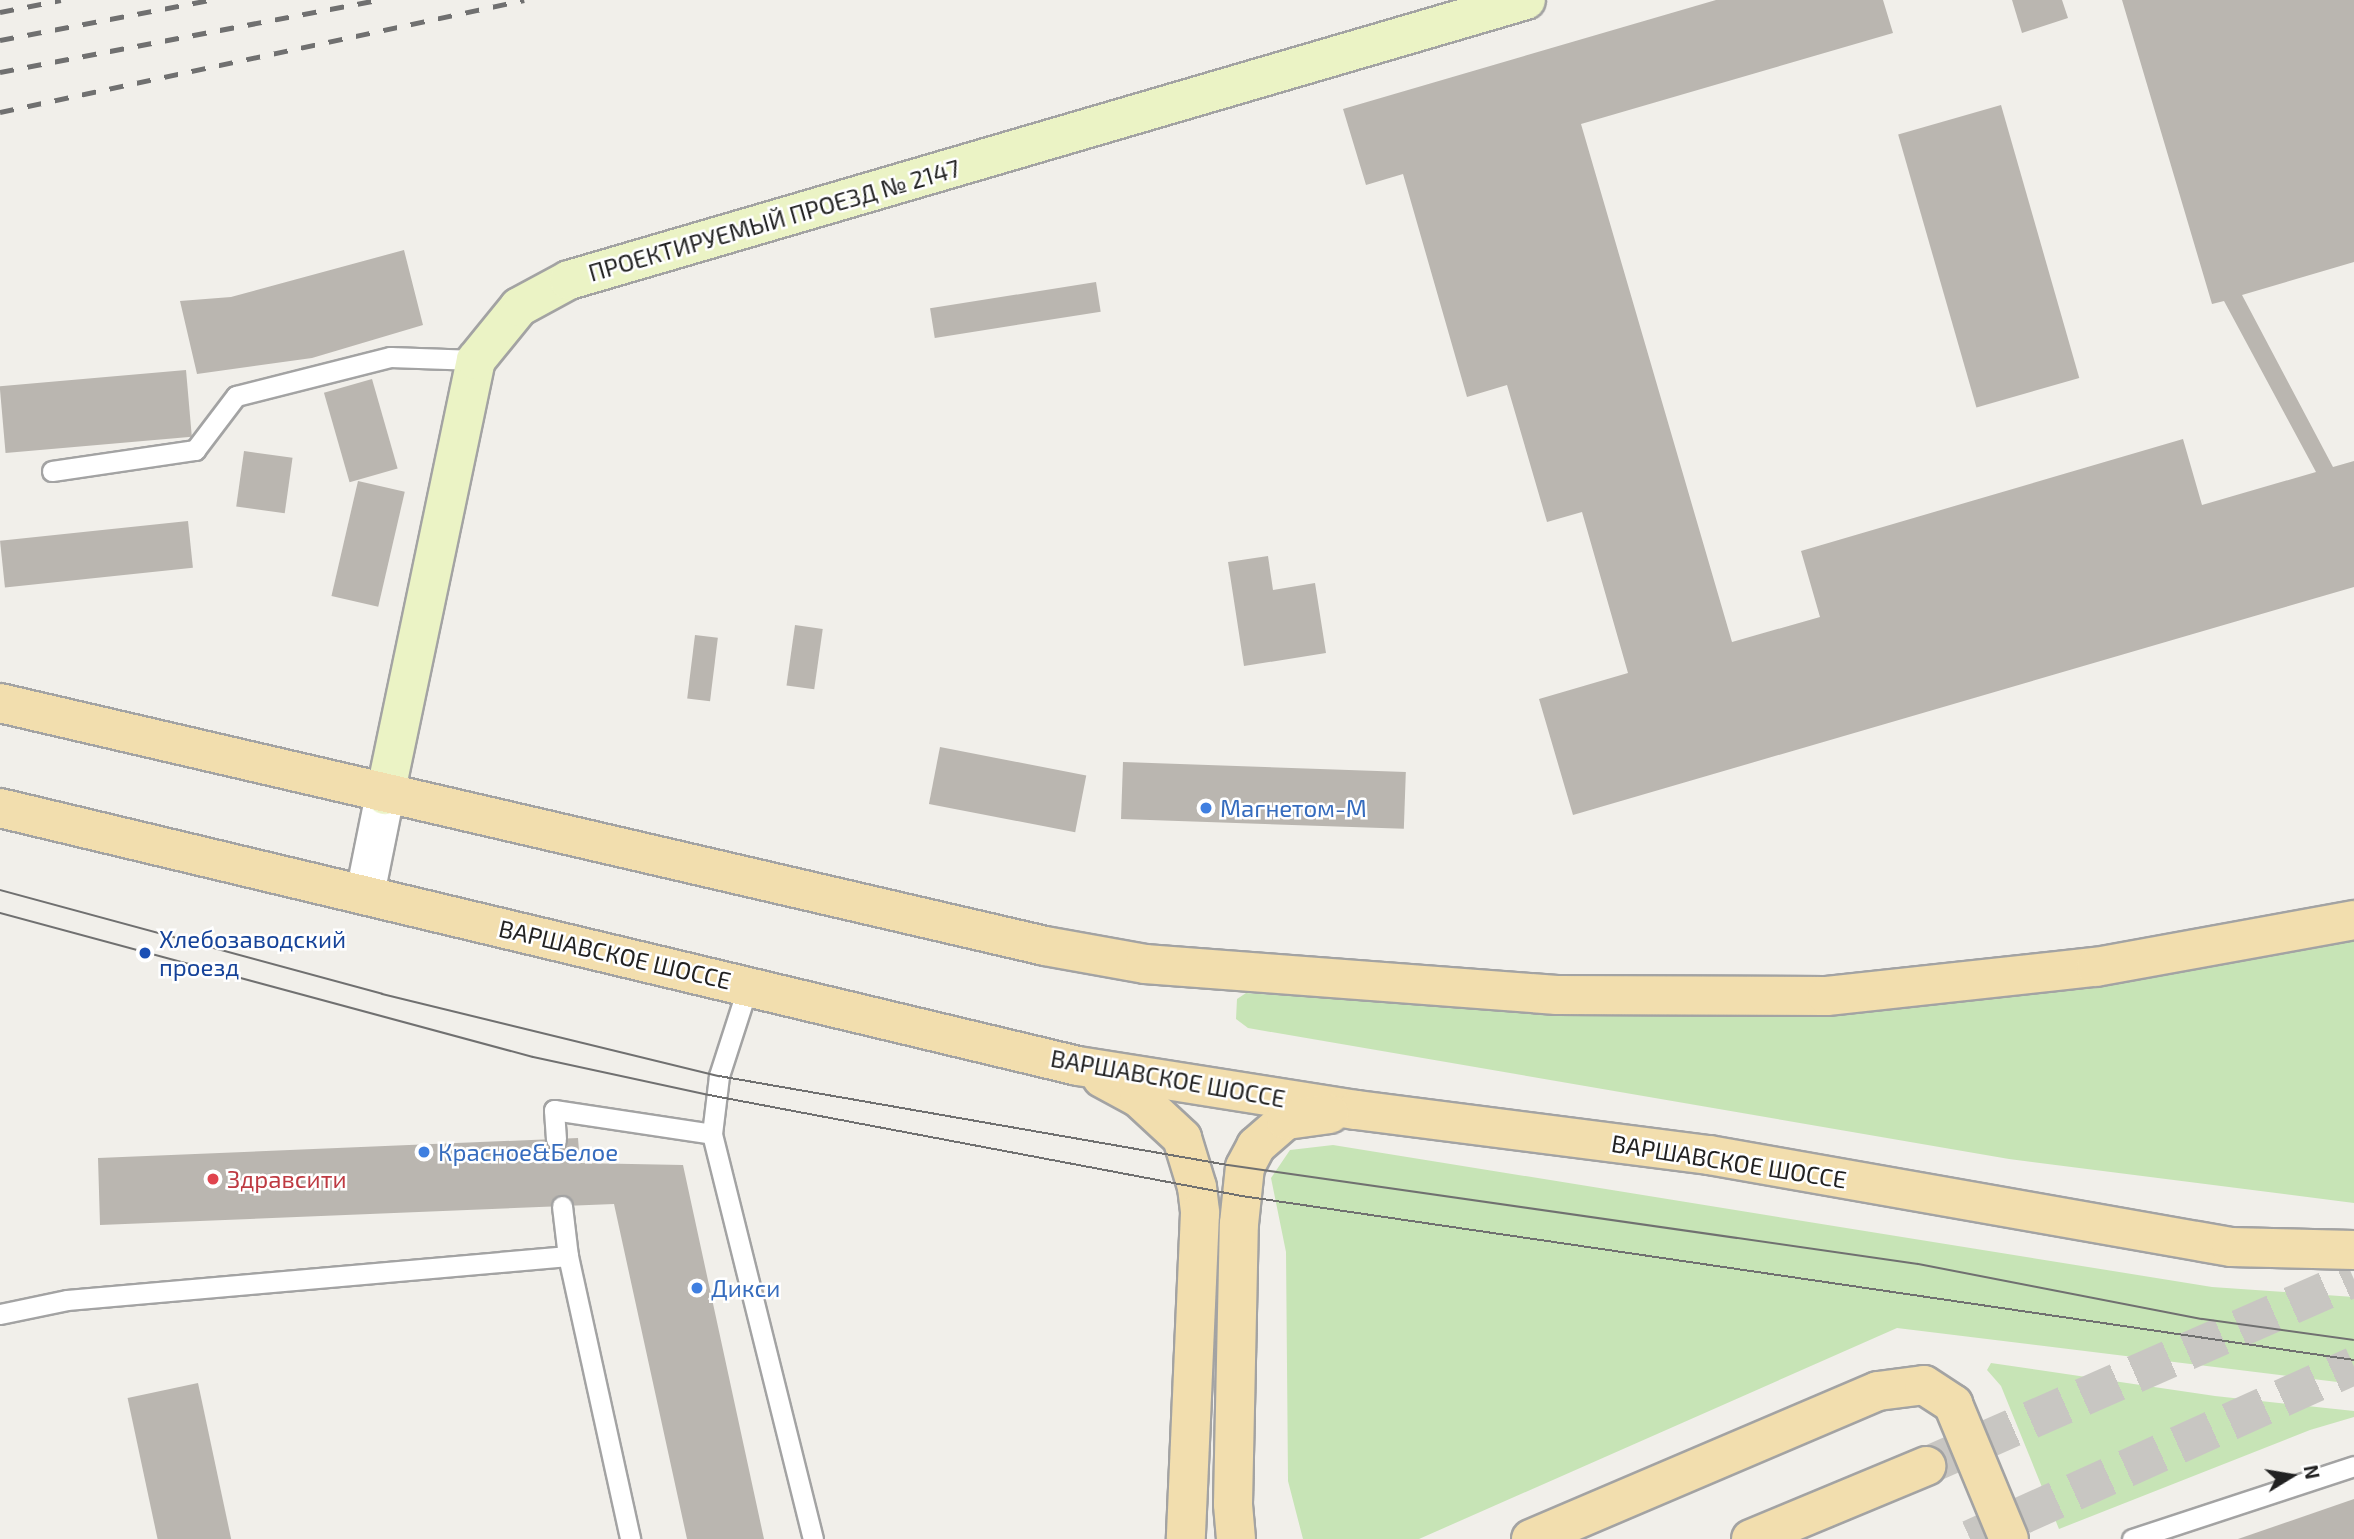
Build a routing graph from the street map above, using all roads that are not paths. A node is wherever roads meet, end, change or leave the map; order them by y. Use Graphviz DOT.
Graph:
graph roads {
  1 [pos="1526,0"];
  2 [pos="476,360"];
  3 [pos="52,471"];
  4 [pos="0,703"];
  5 [pos="385,795"];
  6 [pos="0,808"];
  7 [pos="365,894"];
  8 [pos="2354,920"];
  9 [pos="748,986"];
  10 [pos="1078,1066"];
  11 [pos="1357,1110"];
  12 [pos="712,1133"];
  13 [pos="556,1139"];
  14 [pos="562,1206"];
  15 [pos="2354,1250"];
  16 [pos="568,1256"];
  17 [pos="0,1314"];
  18 [pos="1926,1466"];
  19 [pos="2354,1466"];
  20 [pos="630,1539"];
  21 [pos="813,1539"];
  22 [pos="1186,1539"];
  23 [pos="1236,1539"];
  24 [pos="1531,1539"];
  25 [pos="1751,1539"];
  26 [pos="2009,1539"];
  27 [pos="2132,1539"];
  1 -- 2 [label="street, ПРОЕКТИРУЕМЫЙ ПРОЕЗД № 2147"];
  2 -- 3 [label="lane"];
  2 -- 5 [label="street, ПРОЕКТИРУЕМЫЙ ПРОЕЗД № 2147"];
  4 -- 5 [label="main road"];
  5 -- 7 [label="street"];
  5 -- 8 [label="main road"];
  6 -- 7 [label="main road, ВАРШАВСКОЕ ШОССЕ"];
  7 -- 9 [label="main road, ВАРШАВСКОЕ ШОССЕ"];
  9 -- 10 [label="main road, ВАРШАВСКОЕ ШОССЕ"];
  9 -- 12 [label="lane"];
  10 -- 11 [label="main road, ВАРШАВСКОЕ ШОССЕ"];
  10 -- 22 [label="main road"];
  11 -- 15 [label="main road, ВАРШАВСКОЕ ШОССЕ"];
  11 -- 23 [label="main road"];
  12 -- 13 [label="lane"];
  12 -- 21 [label="lane"];
  14 -- 16 [label="lane"];
  16 -- 17 [label="lane"];
  16 -- 20 [label="lane"];
  18 -- 25 [label="main road"];
  19 -- 27 [label="lane"];
  24 -- 26 [label="main road"];
}
